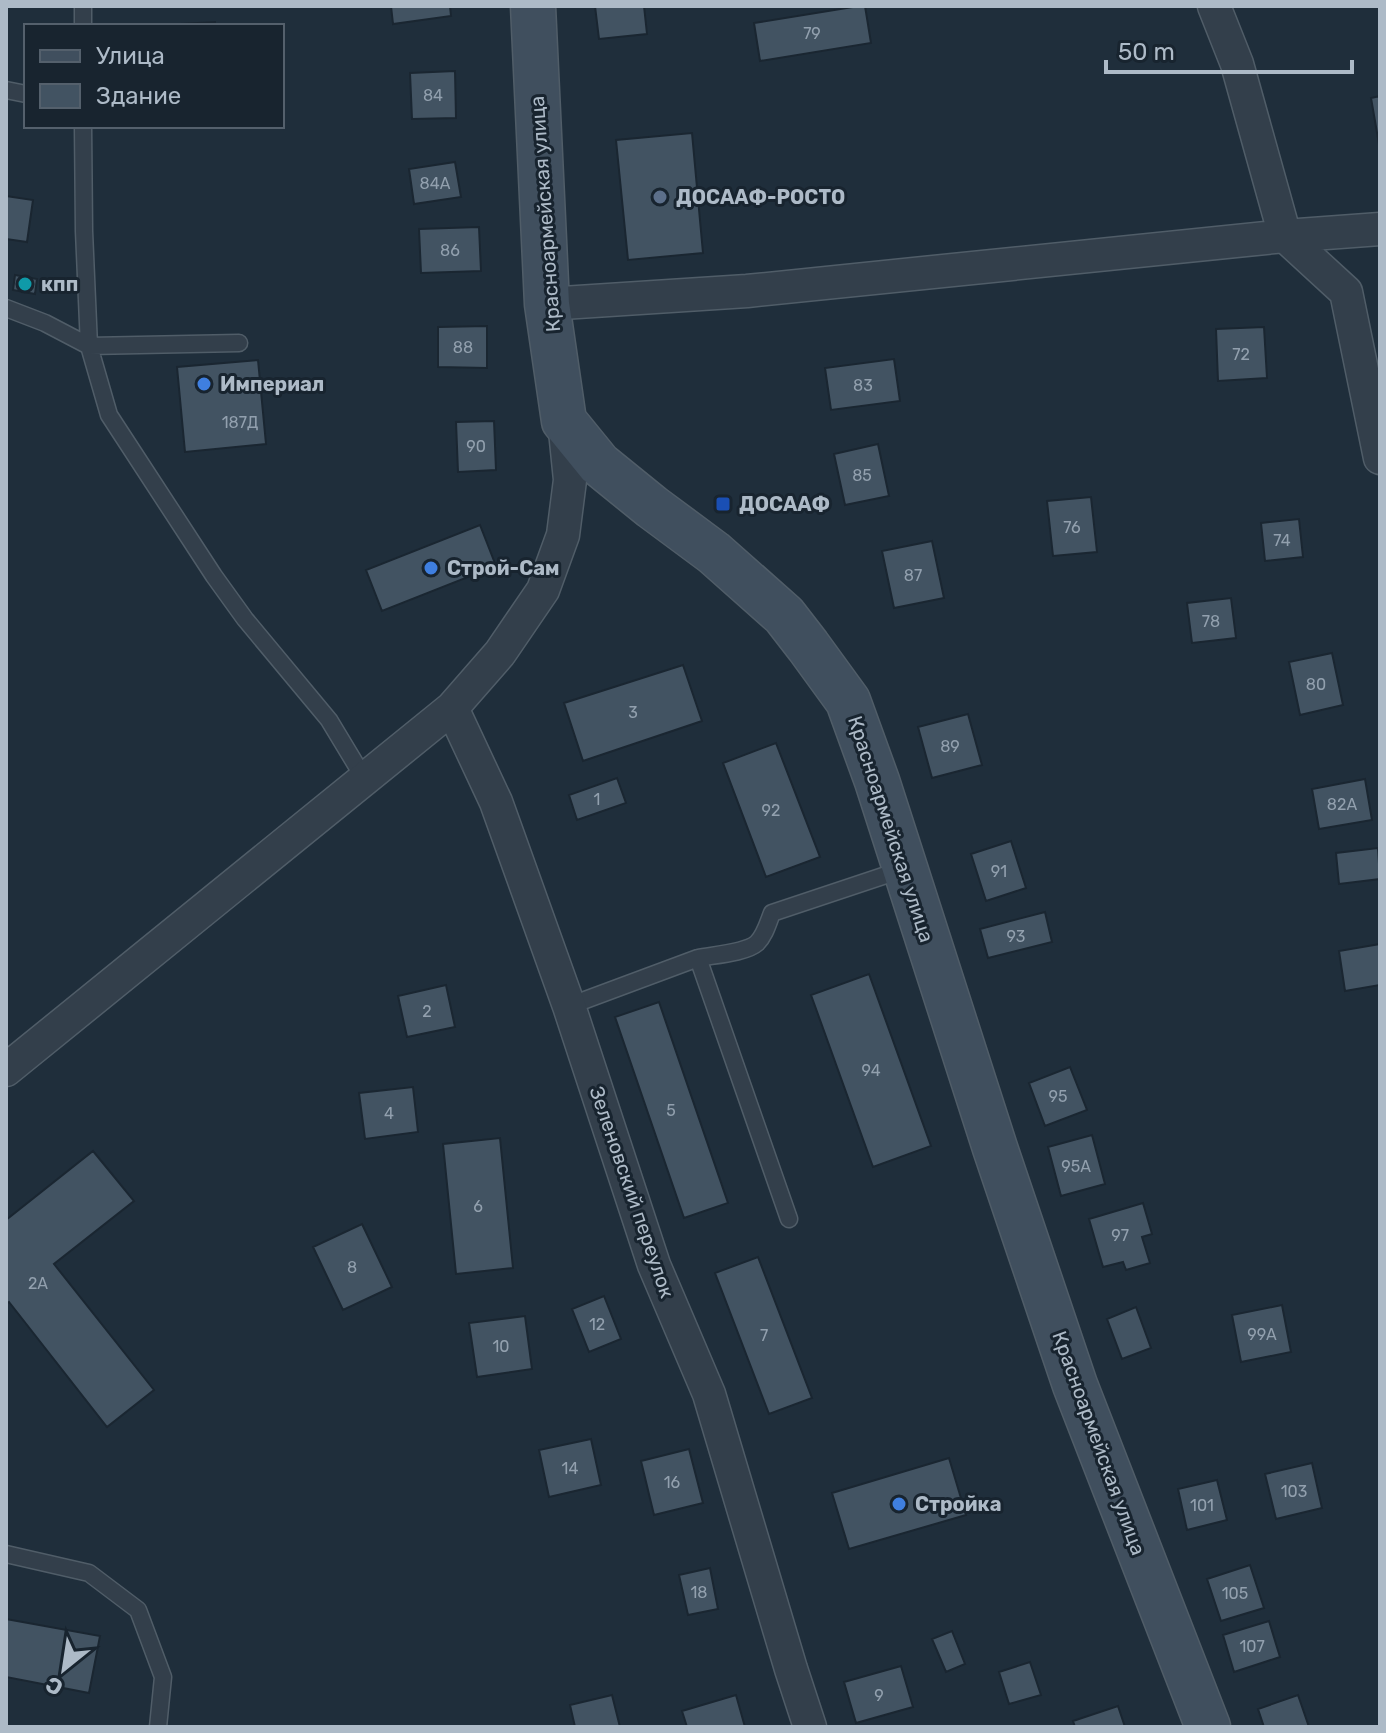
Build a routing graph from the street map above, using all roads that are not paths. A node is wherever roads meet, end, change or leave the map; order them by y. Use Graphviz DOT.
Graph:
graph roads {
  1 [pos="533,6"];
  2 [pos="1214,6"];
  3 [pos="83,128"];
  4 [pos="1380,229"];
  5 [pos="1285,236"];
  6 [pos="547,304"];
  7 [pos="6,308"];
  8 [pos="239,343"];
  9 [pos="89,346"];
  10 [pos="564,421"];
  11 [pos="1380,458"];
  12 [pos="452,708"];
  13 [pos="364,778"];
  14 [pos="905,868"];
  15 [pos="698,958"];
  16 [pos="569,1006"];
  17 [pos="6,1070"];
  18 [pos="789,1219"];
  19 [pos="6,1554"];
  20 [pos="158,1727"];
  21 [pos="810,1727"];
  22 [pos="1208,1727"];
  1 -- 6 [label="street, Красноармейская улица"];
  2 -- 5 [label="street"];
  3 -- 9 [label="lane"];
  4 -- 5 [label="street"];
  5 -- 6 [label="street"];
  5 -- 11 [label="street"];
  6 -- 10 [label="street, Красноармейская улица"];
  7 -- 9 [label="lane"];
  8 -- 9 [label="lane"];
  9 -- 13 [label="lane"];
  10 -- 12 [label="street"];
  10 -- 14 [label="street, Красноармейская улица"];
  12 -- 13 [label="street"];
  12 -- 16 [label="street, Зеленовский переулок"];
  13 -- 17 [label="street"];
  14 -- 15 [label="lane"];
  14 -- 22 [label="street, Красноармейская улица"];
  15 -- 16 [label="lane"];
  15 -- 18 [label="lane"];
  16 -- 21 [label="street, Зеленовский переулок"];
  19 -- 20 [label="lane"];
}
